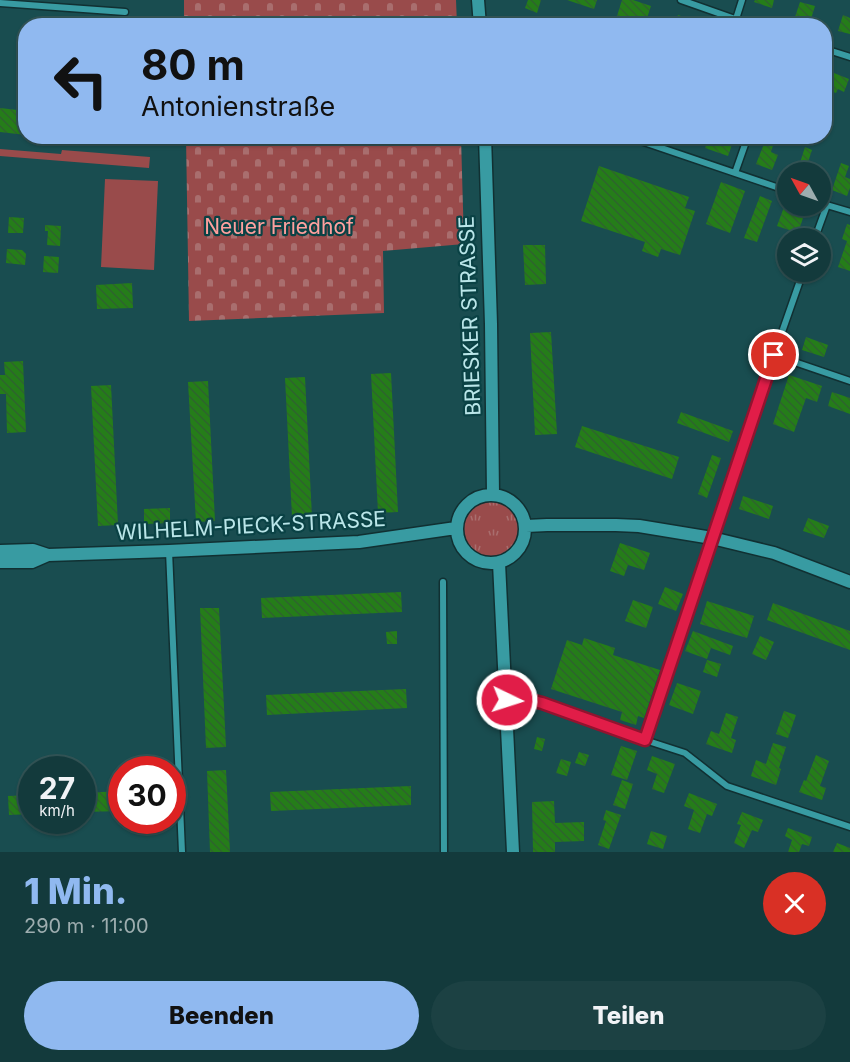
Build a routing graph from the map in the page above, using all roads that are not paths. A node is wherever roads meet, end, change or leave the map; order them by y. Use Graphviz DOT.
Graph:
graph roads {
  1 [pos="478,0"];
  2 [pos="681,0"];
  3 [pos="742,0"];
  4 [pos="0,3"];
  5 [pos="125,12"];
  6 [pos="479,18"];
  7 [pos="733,18"];
  8 [pos="736,18"];
  9 [pos="832,51"];
  10 [pos="850,57"];
  11 [pos="485,144"];
  12 [pos="650,144"];
  13 [pos="745,144"];
  14 [pos="735,173"];
  15 [pos="777,187"];
  16 [pos="831,206"];
  17 [pos="850,212"];
  18 [pos="800,282"];
  19 [pos="774,355"];
  20 [pos="850,381"];
  21 [pos="493,495"];
  22 [pos="525,526"];
  23 [pos="456,528"];
  24 [pos="712,538"];
  25 [pos="0,551"];
  26 [pos="169,551"];
  27 [pos="48,555"];
  28 [pos="0,562"];
  29 [pos="499,562"];
  30 [pos="443,582"];
  31 [pos="850,582"];
  32 [pos="507,700"];
  33 [pos="645,740"];
  34 [pos="850,827"];
  35 [pos="182,852"];
  36 [pos="444,852"];
  37 [pos="513,852"];
  1 -- 6 [label="main road"];
  2 -- 7 [label="street"];
  3 -- 8 [label="street"];
  4 -- 5 [label="street"];
  9 -- 10 [label="street"];
  11 -- 21 [label="main road, BRIESKER STRASSE"];
  12 -- 14 [label="street"];
  13 -- 14 [label="street"];
  14 -- 15 [label="street"];
  16 -- 17 [label="street"];
  18 -- 19 [label="street"];
  19 -- 20 [label="street"];
  19 -- 24 [label="street"];
  21 -- 22 [label="main road"];
  21 -- 23 [label="main road"];
  22 -- 24 [label="main road"];
  22 -- 29 [label="main road"];
  23 -- 26 [label="main road, WILHELM-PIECK-STRASSE"];
  23 -- 29 [label="main road"];
  24 -- 31 [label="main road"];
  24 -- 33 [label="street"];
  25 -- 27 [label="main road, WILHELM-PIECK-STRASSE"];
  26 -- 27 [label="main road, WILHELM-PIECK-STRASSE"];
  26 -- 35 [label="street"];
  27 -- 28 [label="main road, WILHELM-PIECK-STRASSE"];
  29 -- 32 [label="main road"];
  30 -- 36 [label="street"];
  32 -- 33 [label="street"];
  32 -- 37 [label="main road"];
  33 -- 34 [label="street"];
}
